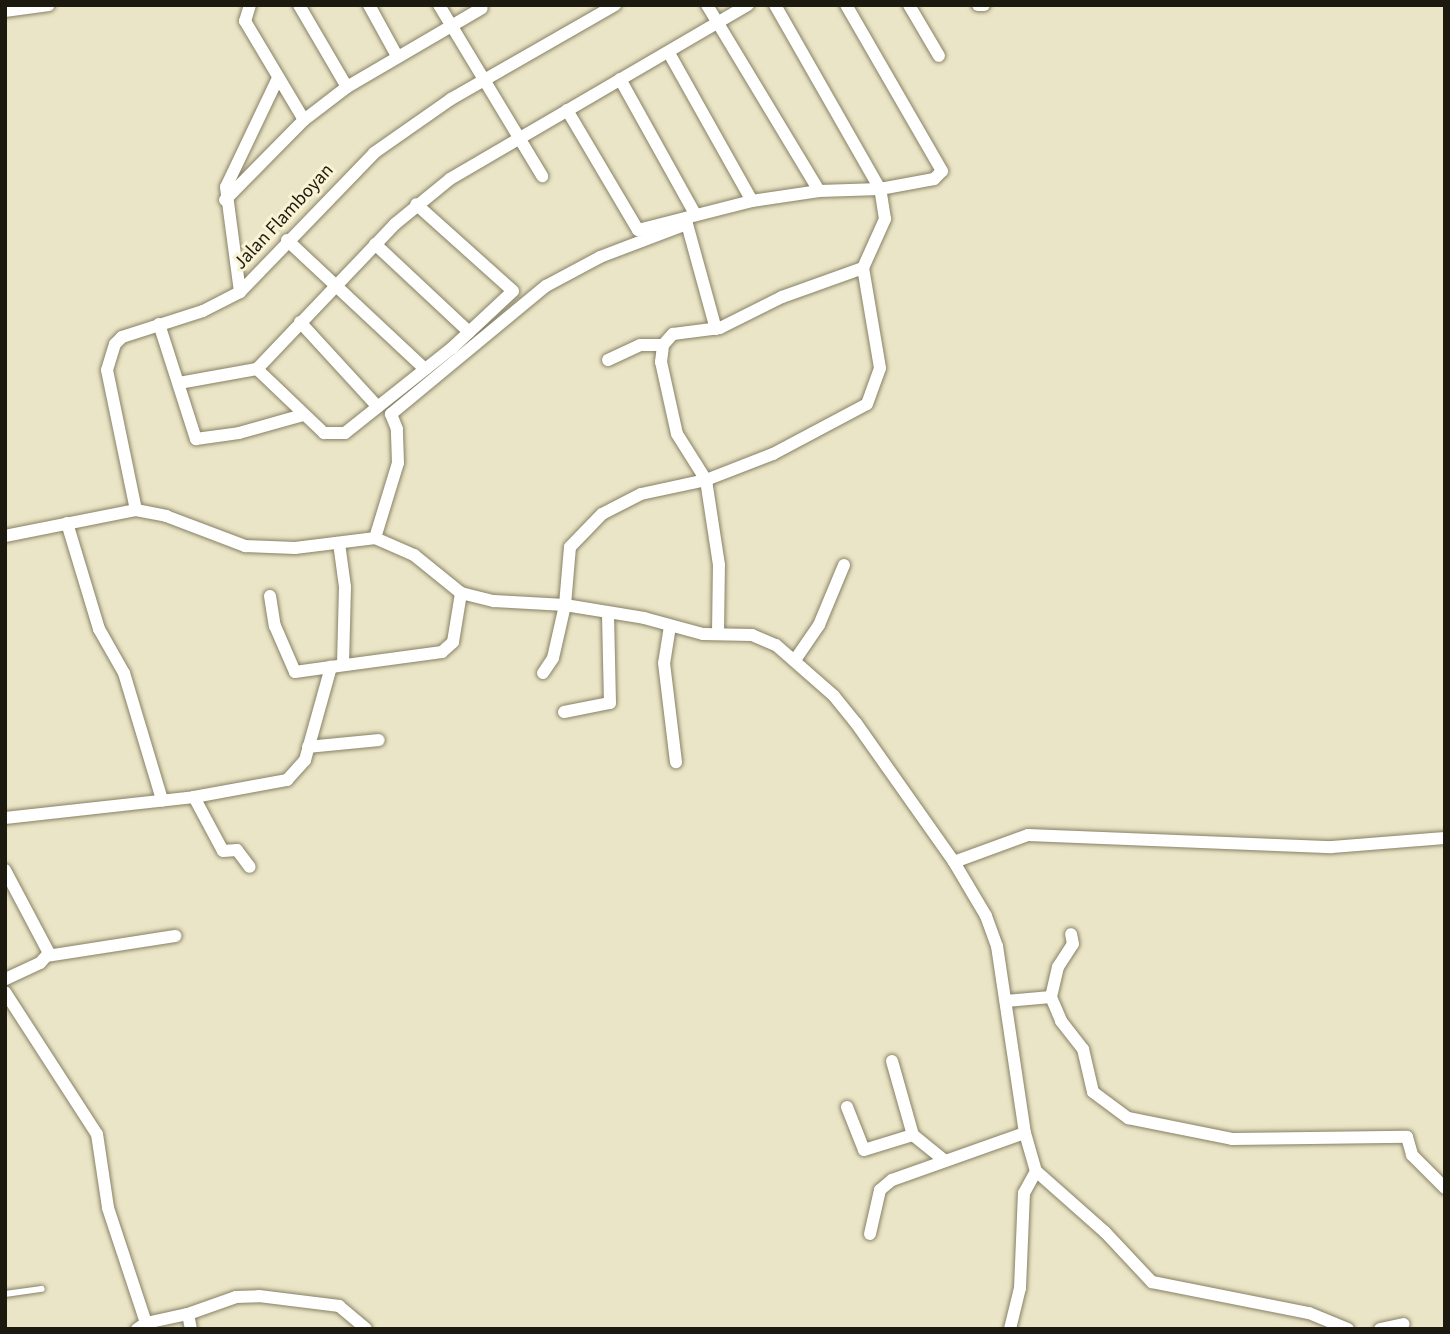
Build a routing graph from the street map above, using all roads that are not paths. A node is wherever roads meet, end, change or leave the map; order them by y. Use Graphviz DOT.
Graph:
graph roads {
  1 [pos="48,5"];
  2 [pos="250,5"];
  3 [pos="299,5"];
  4 [pos="369,5"];
  5 [pos="439,5"];
  6 [pos="615,5"];
  7 [pos="707,5"];
  8 [pos="748,5"];
  9 [pos="775,5"];
  10 [pos="909,5"];
  11 [pos="978,5"];
  12 [pos="984,5"];
  13 [pos="852,7"];
  14 [pos="482,8"];
  15 [pos="5,11"];
  16 [pos="718,23"];
  17 [pos="452,26"];
  18 [pos="669,53"];
  19 [pos="397,56"];
  20 [pos="939,56"];
  21 [pos="620,79"];
  22 [pos="277,80"];
  23 [pos="484,81"];
  24 [pos="347,87"];
  25 [pos="567,110"];
  26 [pos="304,120"];
  27 [pos="517,139"];
  28 [pos="542,176"];
  29 [pos="880,190"];
  30 [pos="819,191"];
  31 [pos="225,200"];
  32 [pos="752,201"];
  33 [pos="416,204"];
  34 [pos="695,214"];
  35 [pos="287,240"];
  36 [pos="375,244"];
  37 [pos="863,268"];
  38 [pos="338,285"];
  39 [pos="240,292"];
  40 [pos="300,322"];
  41 [pos="159,324"];
  42 [pos="716,329"];
  43 [pos="469,332"];
  44 [pos="663,345"];
  45 [pos="608,359"];
  46 [pos="257,369"];
  47 [pos="425,369"];
  48 [pos="179,383"];
  49 [pos="378,407"];
  50 [pos="303,415"];
  51 [pos="706,480"];
  52 [pos="136,510"];
  53 [pos="67,523"];
  54 [pos="5,536"];
  55 [pos="375,538"];
  56 [pos="339,544"];
  57 [pos="844,565"];
  58 [pos="461,593"];
  59 [pos="270,596"];
  60 [pos="565,605"];
  61 [pos="608,614"];
  62 [pos="670,626"];
  63 [pos="718,633"];
  64 [pos="796,660"];
  65 [pos="337,666"];
  66 [pos="543,673"];
  67 [pos="564,712"];
  68 [pos="379,740"];
  69 [pos="308,747"];
  70 [pos="676,762"];
  71 [pos="194,797"];
  72 [pos="162,800"];
  73 [pos="5,818"];
  74 [pos="1445,838"];
  75 [pos="954,862"];
  76 [pos="250,867"];
  77 [pos="5,870"];
  78 [pos="1071,934"];
  79 [pos="175,936"];
  80 [pos="47,956"];
  81 [pos="5,979"];
  82 [pos="5,992"];
  83 [pos="1051,998"];
  84 [pos="1006,1001"];
  85 [pos="892,1061"];
  86 [pos="847,1107"];
  87 [pos="1025,1133"];
  88 [pos="913,1135"];
  89 [pos="944,1160"];
  90 [pos="1037,1171"];
  91 [pos="1445,1188"];
  92 [pos="870,1234"];
  93 [pos="42,1289"];
  94 [pos="5,1294"];
  95 [pos="188,1314"];
  96 [pos="1403,1324"];
  97 [pos="141,1326"];
  98 [pos="191,1329"];
  99 [pos="366,1329"];
  100 [pos="1010,1329"];
  101 [pos="1348,1329"];
  102 [pos="1380,1329"];
  1 -- 15 [label="street"];
  2 -- 22 [label="street"];
  3 -- 24 [label="street"];
  4 -- 19 [label="street"];
  5 -- 17 [label="street"];
  6 -- 23 [label="street, Jalan Flamboyan"];
  7 -- 16 [label="street"];
  8 -- 16 [label="street"];
  9 -- 29 [label="street"];
  10 -- 20 [label="street"];
  11 -- 12 [label="street"];
  13 -- 29 [label="street"];
  14 -- 17 [label="street"];
  16 -- 18 [label="street"];
  16 -- 30 [label="street"];
  17 -- 19 [label="street"];
  17 -- 23 [label="street"];
  18 -- 21 [label="street"];
  18 -- 32 [label="street"];
  19 -- 24 [label="street"];
  21 -- 25 [label="street"];
  21 -- 34 [label="street"];
  22 -- 26 [label="street"];
  22 -- 31 [label="street"];
  23 -- 27 [label="street"];
  23 -- 35 [label="street, Jalan Flamboyan"];
  24 -- 26 [label="street"];
  25 -- 27 [label="street"];
  25 -- 34 [label="street"];
  26 -- 31 [label="street"];
  27 -- 28 [label="street"];
  27 -- 33 [label="street"];
  29 -- 30 [label="street"];
  29 -- 37 [label="street"];
  30 -- 32 [label="street"];
  31 -- 39 [label="street"];
  32 -- 34 [label="street"];
  33 -- 36 [label="street"];
  33 -- 43 [label="street"];
  35 -- 38 [label="street"];
  35 -- 39 [label="street, Jalan Flamboyan"];
  36 -- 38 [label="street"];
  36 -- 43 [label="street"];
  37 -- 42 [label="street"];
  37 -- 51 [label="street"];
  38 -- 40 [label="street"];
  38 -- 47 [label="street"];
  39 -- 41 [label="street, Jalan Flamboyan"];
  40 -- 46 [label="street"];
  40 -- 49 [label="street"];
  41 -- 48 [label="street"];
  41 -- 52 [label="street, Jalan Flamboyan"];
  42 -- 44 [label="street"];
  42 -- 55 [label="street"];
  43 -- 47 [label="street"];
  44 -- 45 [label="street"];
  44 -- 51 [label="street"];
  46 -- 48 [label="street"];
  46 -- 50 [label="street"];
  47 -- 49 [label="street"];
  48 -- 50 [label="street"];
  49 -- 50 [label="street"];
  51 -- 60 [label="street"];
  51 -- 63 [label="street"];
  52 -- 53 [label="street"];
  52 -- 56 [label="street"];
  53 -- 54 [label="street"];
  53 -- 72 [label="street"];
  55 -- 56 [label="street"];
  55 -- 58 [label="street"];
  56 -- 65 [label="street"];
  57 -- 64 [label="street"];
  58 -- 60 [label="street"];
  58 -- 65 [label="street"];
  59 -- 65 [label="street"];
  60 -- 61 [label="street"];
  60 -- 66 [label="street"];
  61 -- 62 [label="street"];
  61 -- 67 [label="street"];
  62 -- 63 [label="street"];
  62 -- 70 [label="street"];
  63 -- 64 [label="street"];
  64 -- 75 [label="street"];
  65 -- 69 [label="street"];
  68 -- 69 [label="street"];
  69 -- 71 [label="street"];
  71 -- 72 [label="street"];
  71 -- 76 [label="street"];
  72 -- 73 [label="street"];
  74 -- 75 [label="street"];
  75 -- 84 [label="street"];
  77 -- 80 [label="street"];
  78 -- 83 [label="street"];
  79 -- 80 [label="street"];
  80 -- 81 [label="street"];
  82 -- 97 [label="street"];
  83 -- 84 [label="street"];
  83 -- 91 [label="street"];
  84 -- 87 [label="street"];
  85 -- 88 [label="street"];
  86 -- 88 [label="street"];
  87 -- 89 [label="street"];
  87 -- 90 [label="street"];
  88 -- 89 [label="street"];
  89 -- 92 [label="street"];
  90 -- 100 [label="street"];
  90 -- 101 [label="street"];
  93 -- 94 [label="lane"];
  95 -- 97 [label="street"];
  95 -- 98 [label="street"];
  95 -- 99 [label="street"];
  96 -- 102 [label="street"];
}
